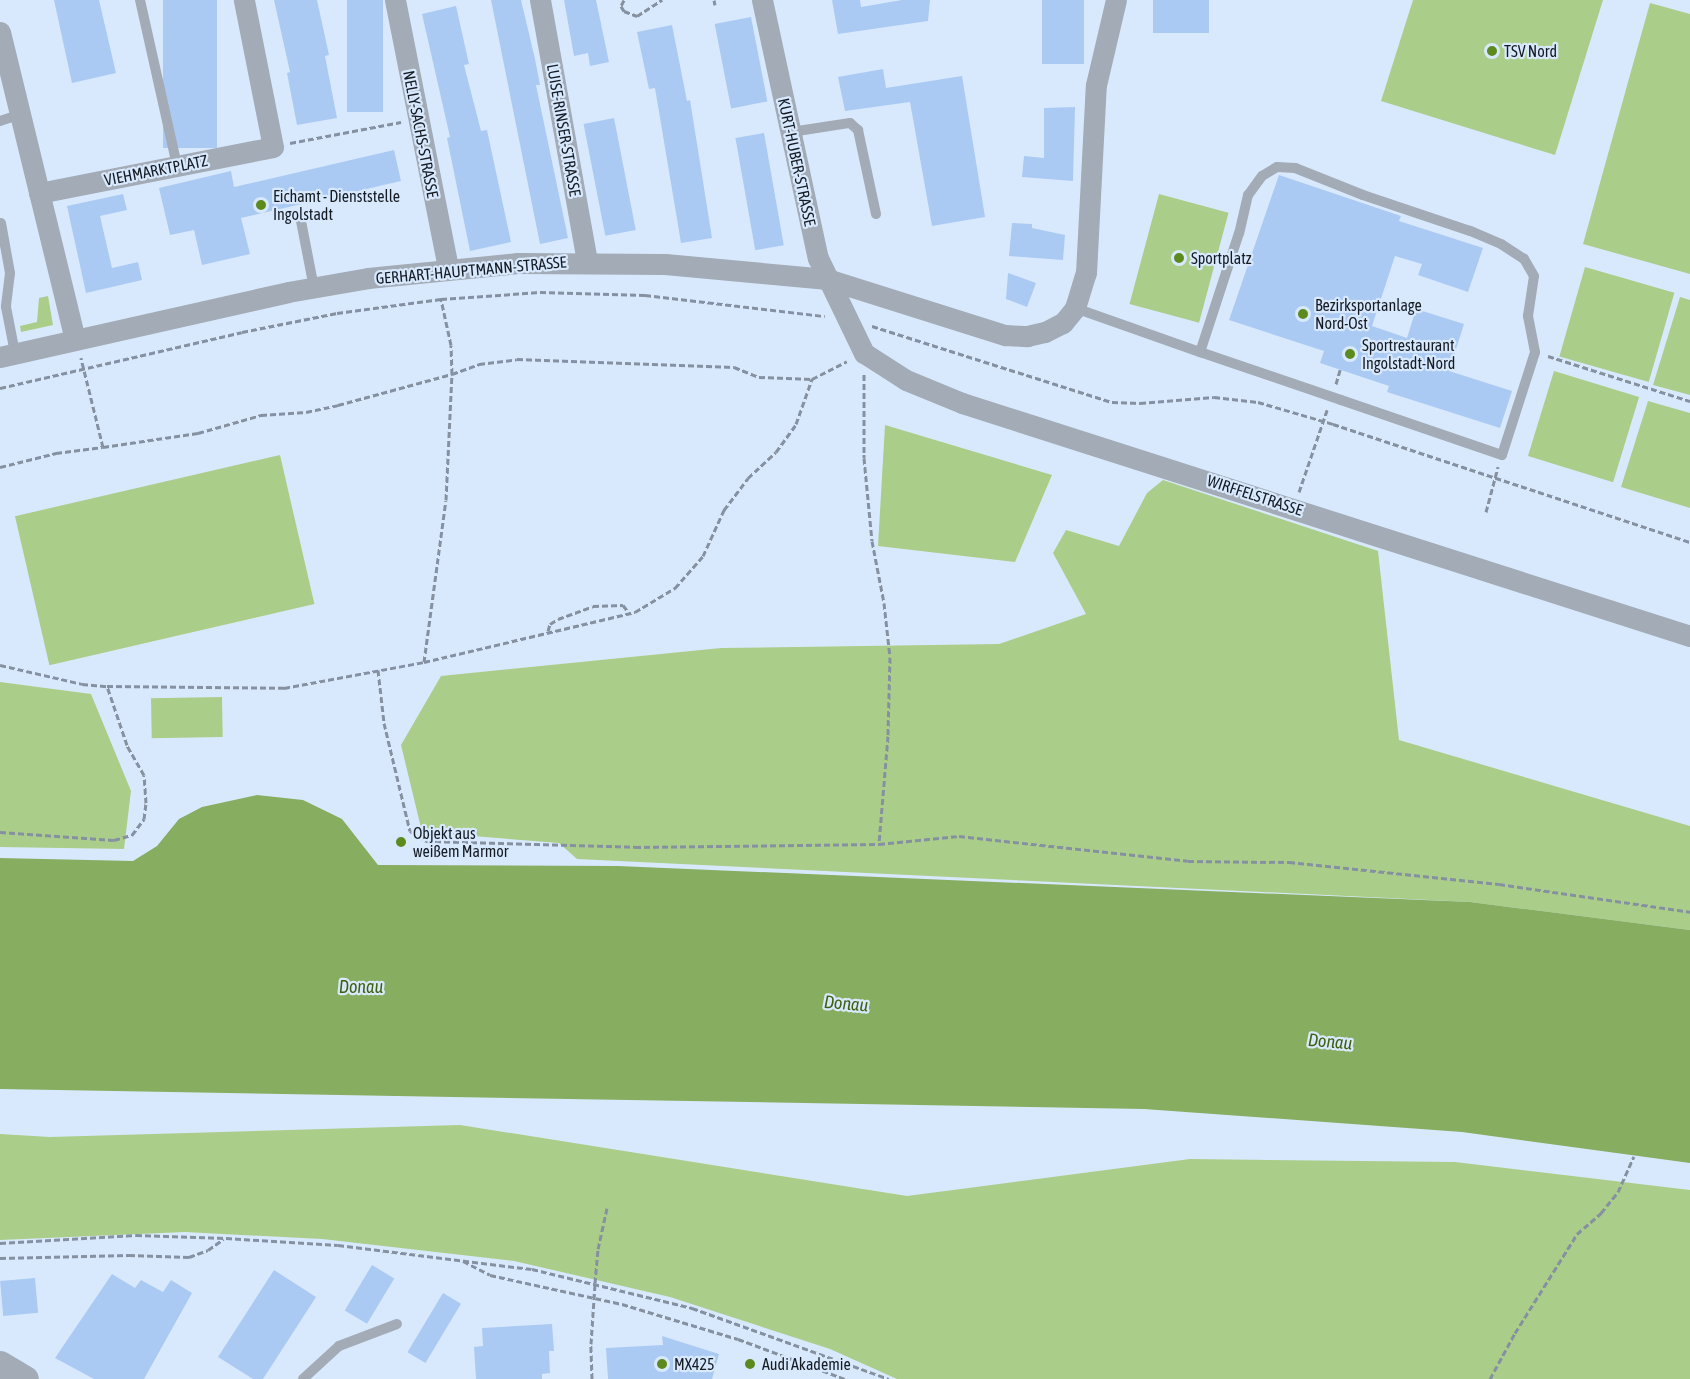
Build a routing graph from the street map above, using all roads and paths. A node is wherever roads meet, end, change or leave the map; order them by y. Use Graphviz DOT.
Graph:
graph roads {
  1 [pos="140,0"];
  2 [pos="244,0"];
  3 [pos="395,0"];
  4 [pos="540,0"];
  5 [pos="624,0"];
  6 [pos="662,0"];
  7 [pos="762,0"];
  8 [pos="1116,0"];
  9 [pos="0,32"];
  10 [pos="10,118"];
  11 [pos="418,118"];
  12 [pos="791,132"];
  13 [pos="273,147"];
  14 [pos="177,166"];
  15 [pos="39,193"];
  16 [pos="876,214"];
  17 [pos="301,221"];
  18 [pos="1,223"];
  19 [pos="587,261"];
  20 [pos="448,268"];
  21 [pos="827,279"];
  22 [pos="0,281"];
  23 [pos="314,288"];
  24 [pos="441,299"];
  25 [pos="6,307"];
  26 [pos="1075,308"];
  27 [pos="847,318"];
  28 [pos="75,339"];
  29 [pos="1200,352"];
  30 [pos="1535,352"];
  31 [pos="864,353"];
  32 [pos="7,355"];
  33 [pos="85,369"];
  34 [pos="452,374"];
  35 [pos="812,379"];
  36 [pos="0,388"];
  37 [pos="1690,400"];
  38 [pos="1329,403"];
  39 [pos="1323,421"];
  40 [pos="103,447"];
  41 [pos="1499,463"];
  42 [pos="0,467"];
  43 [pos="1495,477"];
  44 [pos="1293,508"];
  45 [pos="1486,512"];
  46 [pos="1690,542"];
  47 [pos="629,613"];
  48 [pos="548,631"];
  49 [pos="1690,636"];
  50 [pos="424,662"];
  51 [pos="0,665"];
  52 [pos="378,670"];
  53 [pos="107,686"];
  54 [pos="0,832"];
  55 [pos="879,844"];
  56 [pos="1690,912"];
  57 [pos="1634,1155"];
  58 [pos="607,1208"];
  59 [pos="226,1238"];
  60 [pos="0,1243"];
  61 [pos="0,1258"];
  62 [pos="461,1260"];
  63 [pos="595,1283"];
  64 [pos="594,1298"];
  65 [pos="397,1324"];
  66 [pos="0,1365"];
  67 [pos="25,1379"];
  68 [pos="303,1379"];
  69 [pos="592,1379"];
  70 [pos="844,1379"];
  71 [pos="889,1379"];
  72 [pos="1490,1379"];
  1 -- 14 [label="lane"];
  2 -- 13 [label="street"];
  3 -- 11 [label="street, NELLY-SACHS-STRASSE"];
  4 -- 19 [label="street, LUISE-RINSER-STRASSE"];
  5 -- 6 [label="path"];
  7 -- 12 [label="street, KURT-HUBER-STRASSE"];
  8 -- 26 [label="street"];
  9 -- 10 [label="street"];
  10 -- 15 [label="street"];
  11 -- 13 [label="path"];
  11 -- 20 [label="street, NELLY-SACHS-STRASSE"];
  12 -- 16 [label="lane"];
  12 -- 21 [label="street, KURT-HUBER-STRASSE"];
  13 -- 14 [label="street, VIEHMARKTPLATZ"];
  14 -- 15 [label="street, VIEHMARKTPLATZ"];
  15 -- 28 [label="street"];
  17 -- 23 [label="lane"];
  18 -- 25 [label="lane"];
  19 -- 20 [label="street, GERHART-HAUPTMANN-STRASSE"];
  19 -- 21 [label="street, GERHART-HAUPTMANN-STRASSE"];
  20 -- 23 [label="street, GERHART-HAUPTMANN-STRASSE"];
  21 -- 26 [label="street, GERHART-HAUPTMANN-STRASSE"];
  21 -- 27 [label="street, KURT-HUBER-STRASSE"];
  22 -- 25 [label="lane"];
  23 -- 28 [label="street, GERHART-HAUPTMANN-STRASSE"];
  24 -- 27 [label="path"];
  24 -- 33 [label="path"];
  24 -- 34 [label="path"];
  25 -- 32 [label="lane"];
  26 -- 29 [label="lane"];
  27 -- 31 [label="street"];
  27 -- 39 [label="path"];
  28 -- 32 [label="street, GERHART-HAUPTMANN-STRASSE"];
  28 -- 33 [label="path"];
  29 -- 30 [label="lane"];
  29 -- 30 [label="lane"];
  30 -- 37 [label="path"];
  31 -- 35 [label="path"];
  31 -- 44 [label="street, WIRFFELSTRASSE"];
  31 -- 55 [label="path"];
  33 -- 36 [label="path"];
  33 -- 40 [label="path"];
  34 -- 35 [label="path"];
  34 -- 40 [label="path"];
  34 -- 50 [label="path"];
  35 -- 47 [label="path"];
  38 -- 39 [label="path"];
  39 -- 43 [label="path"];
  39 -- 44 [label="path"];
  40 -- 42 [label="path"];
  41 -- 43 [label="path"];
  43 -- 45 [label="path"];
  43 -- 46 [label="path"];
  44 -- 49 [label="street, WIRFFELSTRASSE"];
  47 -- 48 [label="path"];
  47 -- 48 [label="path"];
  48 -- 50 [label="path"];
  50 -- 52 [label="path"];
  51 -- 53 [label="path"];
  52 -- 53 [label="path"];
  52 -- 55 [label="path"];
  53 -- 54 [label="path"];
  55 -- 56 [label="path"];
  57 -- 72 [label="path"];
  58 -- 63 [label="path"];
  59 -- 60 [label="path"];
  59 -- 61 [label="path"];
  59 -- 62 [label="path"];
  62 -- 63 [label="path"];
  62 -- 64 [label="path"];
  63 -- 64 [label="path"];
  63 -- 71 [label="path"];
  64 -- 69 [label="path"];
  64 -- 70 [label="path"];
  65 -- 68 [label="lane"];
  66 -- 67 [label="street"];
}
